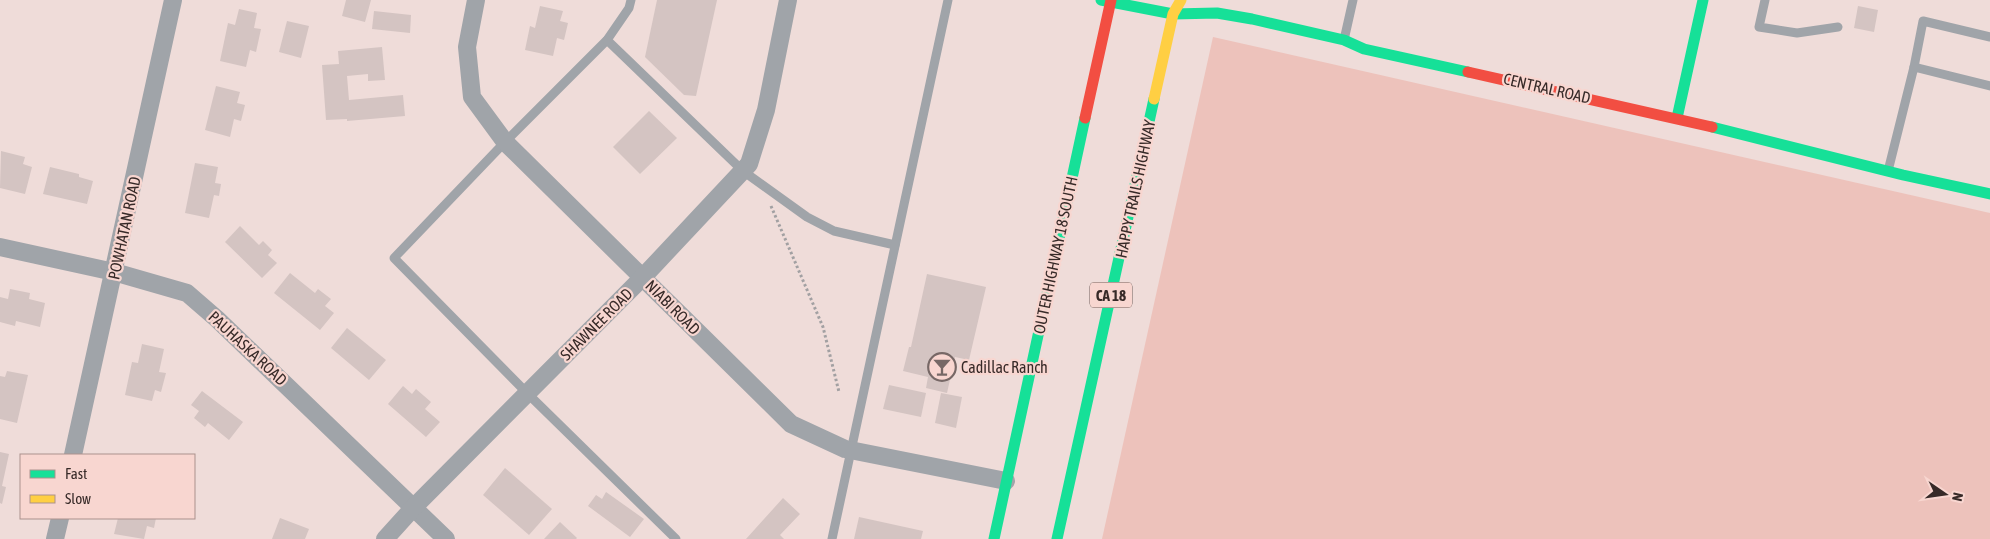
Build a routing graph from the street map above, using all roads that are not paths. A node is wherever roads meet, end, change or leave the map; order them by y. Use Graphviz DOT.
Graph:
graph roads {
  1 [pos="173,0"];
  2 [pos="476,0"];
  3 [pos="631,0"];
  4 [pos="788,0"];
  5 [pos="948,0"];
  6 [pos="1171,0"];
  7 [pos="1180,0"];
  8 [pos="1353,0"];
  9 [pos="1703,0"];
  10 [pos="1765,0"];
  11 [pos="1108,1"];
  12 [pos="1173,14"];
  13 [pos="1838,26"];
  14 [pos="1990,37"];
  15 [pos="607,40"];
  16 [pos="1344,40"];
  17 [pos="1914,67"];
  18 [pos="1990,86"];
  19 [pos="1677,118"];
  20 [pos="505,142"];
  21 [pos="743,171"];
  22 [pos="1887,171"];
  23 [pos="1990,194"];
  24 [pos="895,245"];
  25 [pos="0,246"];
  26 [pos="114,272"];
  27 [pos="643,277"];
  28 [pos="527,393"];
  29 [pos="851,450"];
  30 [pos="74,454"];
  31 [pos="1006,481"];
  32 [pos="414,507"];
  33 [pos="60,519"];
  34 [pos="55,539"];
  35 [pos="385,539"];
  36 [pos="446,539"];
  37 [pos="676,539"];
  38 [pos="832,539"];
  39 [pos="994,539"];
  40 [pos="1057,539"];
  1 -- 26 [label="street, POWHATAN ROAD"];
  2 -- 20 [label="street, NIABI ROAD"];
  3 -- 15 [label="lane"];
  4 -- 21 [label="street, SHAWNEE ROAD"];
  5 -- 24 [label="lane"];
  6 -- 12 [label="street, HAPPY TRAILS HIGHWAY / CA 18"];
  7 -- 12 [label="street, HAPPY TRAILS HIGHWAY / CA 18"];
  8 -- 16 [label="lane"];
  9 -- 19 [label="street"];
  10 -- 13 [label="lane"];
  11 -- 12 [label="street, CENTRAL ROAD"];
  11 -- 31 [label="street, OUTER HIGHWAY 18 SOUTH"];
  12 -- 16 [label="street, CENTRAL ROAD"];
  12 -- 40 [label="street, HAPPY TRAILS HIGHWAY / CA 18"];
  14 -- 17 [label="lane"];
  15 -- 20 [label="lane"];
  15 -- 21 [label="lane"];
  16 -- 19 [label="street, CENTRAL ROAD"];
  17 -- 18 [label="lane"];
  17 -- 22 [label="lane"];
  19 -- 22 [label="street, CENTRAL ROAD"];
  20 -- 27 [label="street, NIABI ROAD"];
  20 -- 28 [label="lane"];
  21 -- 24 [label="lane"];
  21 -- 27 [label="street, SHAWNEE ROAD"];
  22 -- 23 [label="street, CENTRAL ROAD"];
  24 -- 29 [label="lane"];
  25 -- 26 [label="street, PAUHASKA ROAD"];
  26 -- 30 [label="street, POWHATAN ROAD"];
  26 -- 32 [label="street, PAUHASKA ROAD"];
  27 -- 28 [label="street, SHAWNEE ROAD"];
  27 -- 29 [label="street, NIABI ROAD"];
  28 -- 32 [label="street, SHAWNEE ROAD"];
  28 -- 37 [label="lane"];
  29 -- 31 [label="street, NIABI ROAD"];
  29 -- 38 [label="lane"];
  31 -- 39 [label="street, OUTER HIGHWAY 18 SOUTH"];
  32 -- 35 [label="street, SHAWNEE ROAD"];
  32 -- 36 [label="street, PAUHASKA ROAD"];
  33 -- 34 [label="street"];
}
